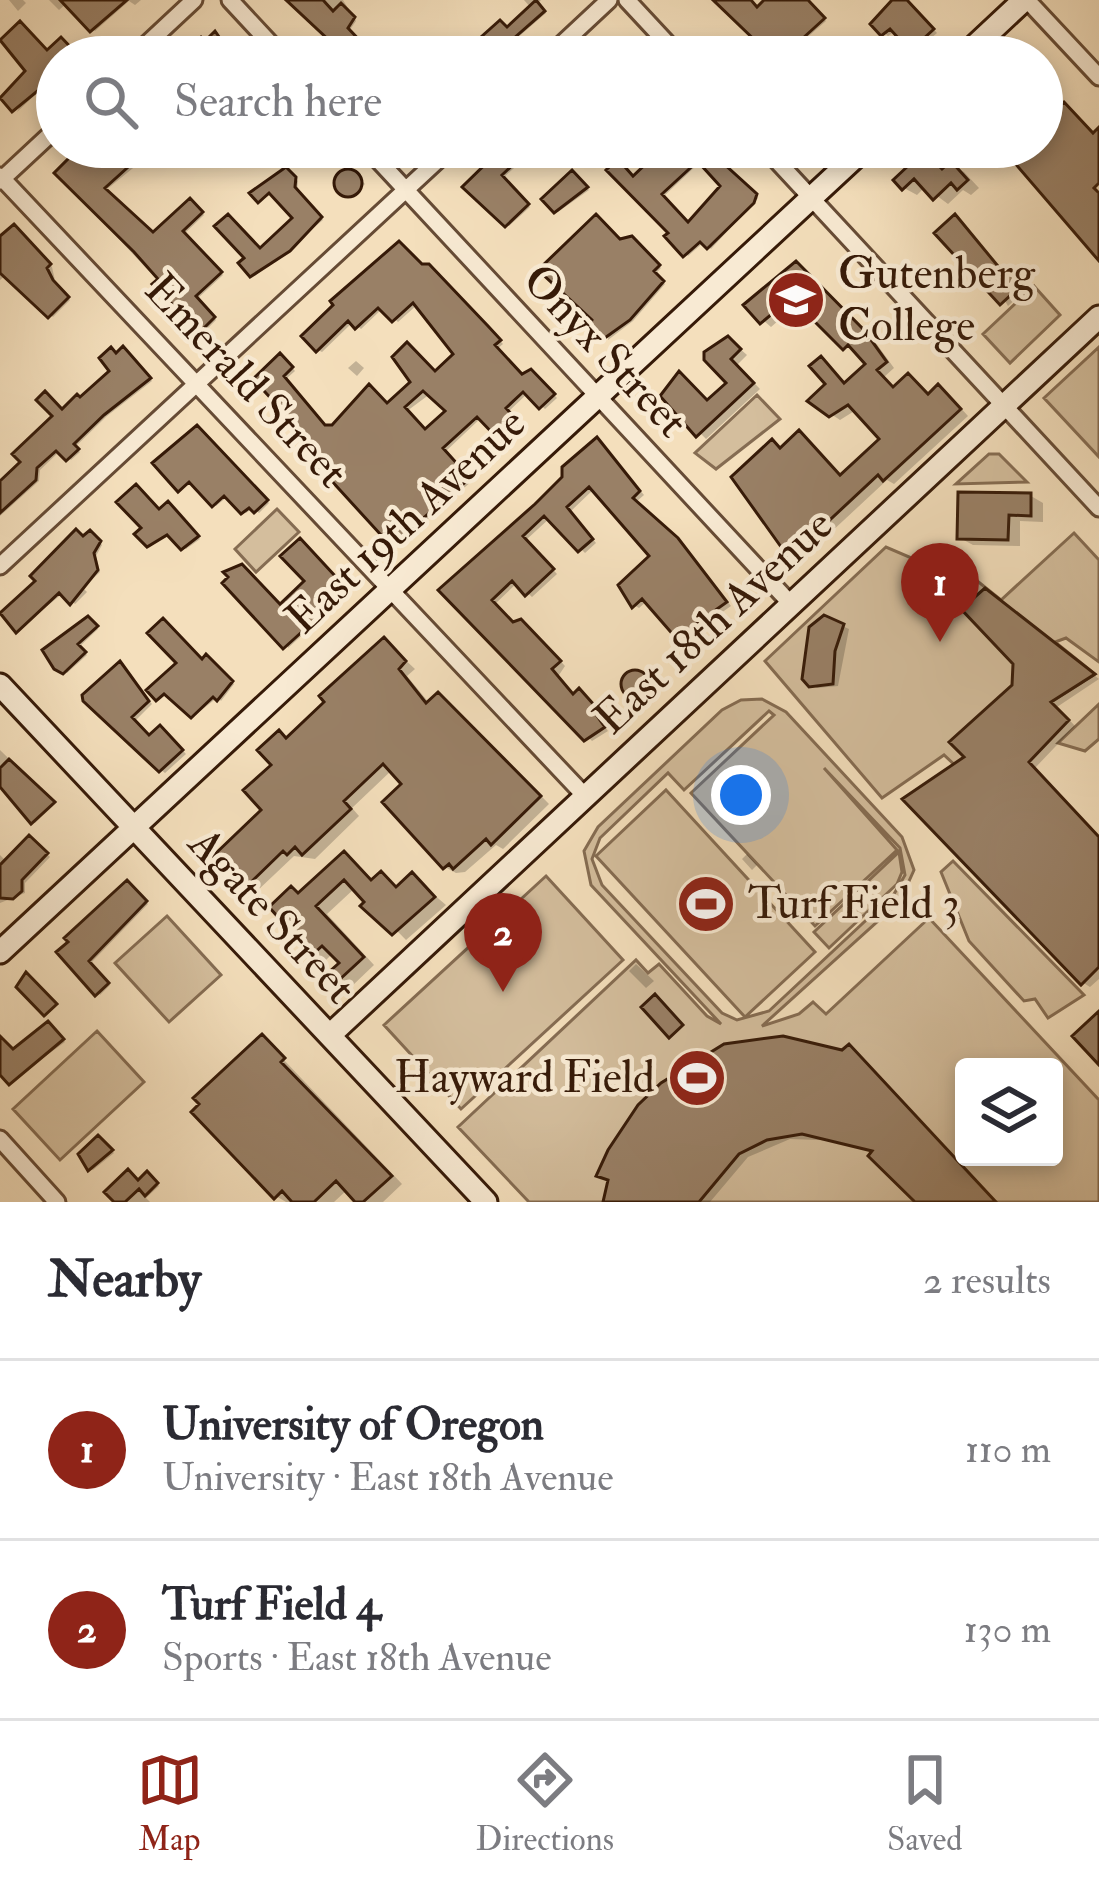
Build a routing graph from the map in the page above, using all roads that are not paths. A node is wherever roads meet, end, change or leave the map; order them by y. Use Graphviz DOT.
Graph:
graph roads {
  1 [pos="194,0"];
  2 [pos="230,0"];
  3 [pos="609,0"];
  4 [pos="627,0"];
  5 [pos="1026,0"];
  6 [pos="155,36"];
  7 [pos="263,36"];
  8 [pos="570,36"];
  9 [pos="660,36"];
  10 [pos="986,36"];
  11 [pos="1060,36"];
  12 [pos="1063,39"];
  13 [pos="1099,77"];
  14 [pos="36,147"];
  15 [pos="386,168"];
  16 [pos="430,168"];
  17 [pos="783,168"];
  18 [pos="843,168"];
  19 [pos="1,179"];
  20 [pos="406,190"];
  21 [pos="811,198"];
  22 [pos="1099,317"];
  23 [pos="199,381"];
  24 [pos="598,396"];
  25 [pos="1005,406"];
  26 [pos="1099,508"];
  27 [pos="0,566"];
  28 [pos="391,591"];
  29 [pos="791,604"];
  30 [pos="0,685"];
  31 [pos="585,796"];
  32 [pos="134,827"];
  33 [pos="0,952"];
  34 [pos="330,1035"];
  35 [pos="0,1139"];
  36 [pos="57,1202"];
  37 [pos="486,1202"];
  1 -- 6 [label="street"];
  2 -- 7 [label="street"];
  3 -- 8 [label="street"];
  4 -- 9 [label="street"];
  5 -- 10 [label="street"];
  5 -- 11 [label="street"];
  12 -- 13 [label="street"];
  14 -- 19 [label="street"];
  15 -- 20 [label="street, Onyx Street"];
  16 -- 20 [label="street"];
  17 -- 21 [label="street"];
  18 -- 21 [label="street, East 19th Avenue"];
  19 -- 23 [label="street, Emerald Street"];
  20 -- 23 [label="street"];
  20 -- 24 [label="street, Onyx Street"];
  21 -- 24 [label="street, East 19th Avenue"];
  21 -- 25 [label="street"];
  22 -- 25 [label="street, East 18th Avenue"];
  23 -- 27 [label="street"];
  23 -- 28 [label="street, Emerald Street"];
  24 -- 28 [label="street, East 19th Avenue"];
  24 -- 29 [label="street, Onyx Street"];
  25 -- 26 [label="street"];
  25 -- 29 [label="street, East 18th Avenue"];
  28 -- 31 [label="street, Emerald Street"];
  28 -- 32 [label="street, East 19th Avenue"];
  29 -- 31 [label="street, East 18th Avenue"];
  30 -- 32 [label="street, Agate Street"];
  31 -- 34 [label="street, East 18th Avenue"];
  32 -- 33 [label="street, East 19th Avenue"];
  32 -- 34 [label="street, Agate Street"];
  34 -- 37 [label="street, Agate Street"];
  35 -- 36 [label="street"];
}
